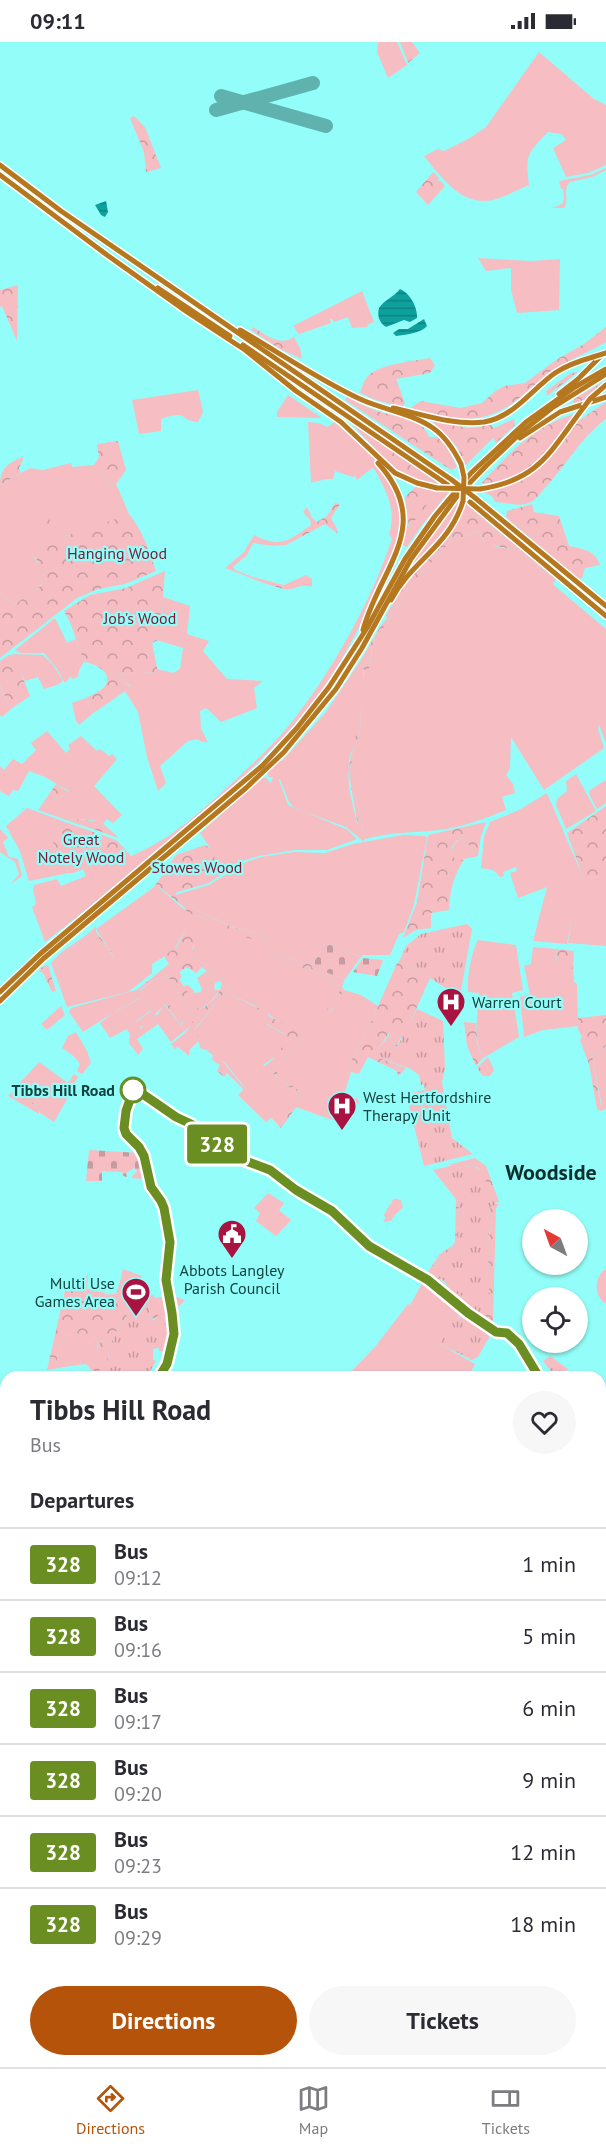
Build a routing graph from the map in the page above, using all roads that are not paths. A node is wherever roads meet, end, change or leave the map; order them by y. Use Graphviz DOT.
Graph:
graph roads {
  1 [pos="0,165"];
  2 [pos="0,175"];
  3 [pos="46,209"];
  4 [pos="185,296"];
  5 [pos="606,352"];
  6 [pos="606,369"];
  7 [pos="606,374"];
  8 [pos="606,384"];
  9 [pos="606,397"];
  10 [pos="362,400"];
  11 [pos="548,406"];
  12 [pos="351,431"];
  13 [pos="497,455"];
  14 [pos="450,483"];
  15 [pos="469,500"];
  16 [pos="606,606"];
  17 [pos="606,616"];
  18 [pos="373,628"];
  19 [pos="362,635"];
  20 [pos="0,992"];
  21 [pos="0,1001"];
  1 -- 4 [label="highway"];
  2 -- 3 [label="highway"];
  3 -- 12 [label="highway"];
  3 -- 14 [label="highway"];
  4 -- 10 [label="highway"];
  4 -- 14 [label="highway"];
  5 -- 10 [label="highway, bridge"];
  5 -- 11 [label="highway"];
  6 -- 11 [label="highway"];
  7 -- 13 [label="highway"];
  8 -- 12 [label="highway, bridge"];
  9 -- 13 [label="highway"];
  10 -- 15 [label="highway, bridge"];
  11 -- 19 [label="highway"];
  12 -- 19 [label="highway"];
  13 -- 18 [label="highway"];
  14 -- 15 [label="highway, bridge"];
  15 -- 16 [label="highway"];
  15 -- 17 [label="highway"];
  15 -- 18 [label="highway"];
  18 -- 21 [label="highway"];
  19 -- 20 [label="highway"];
}
